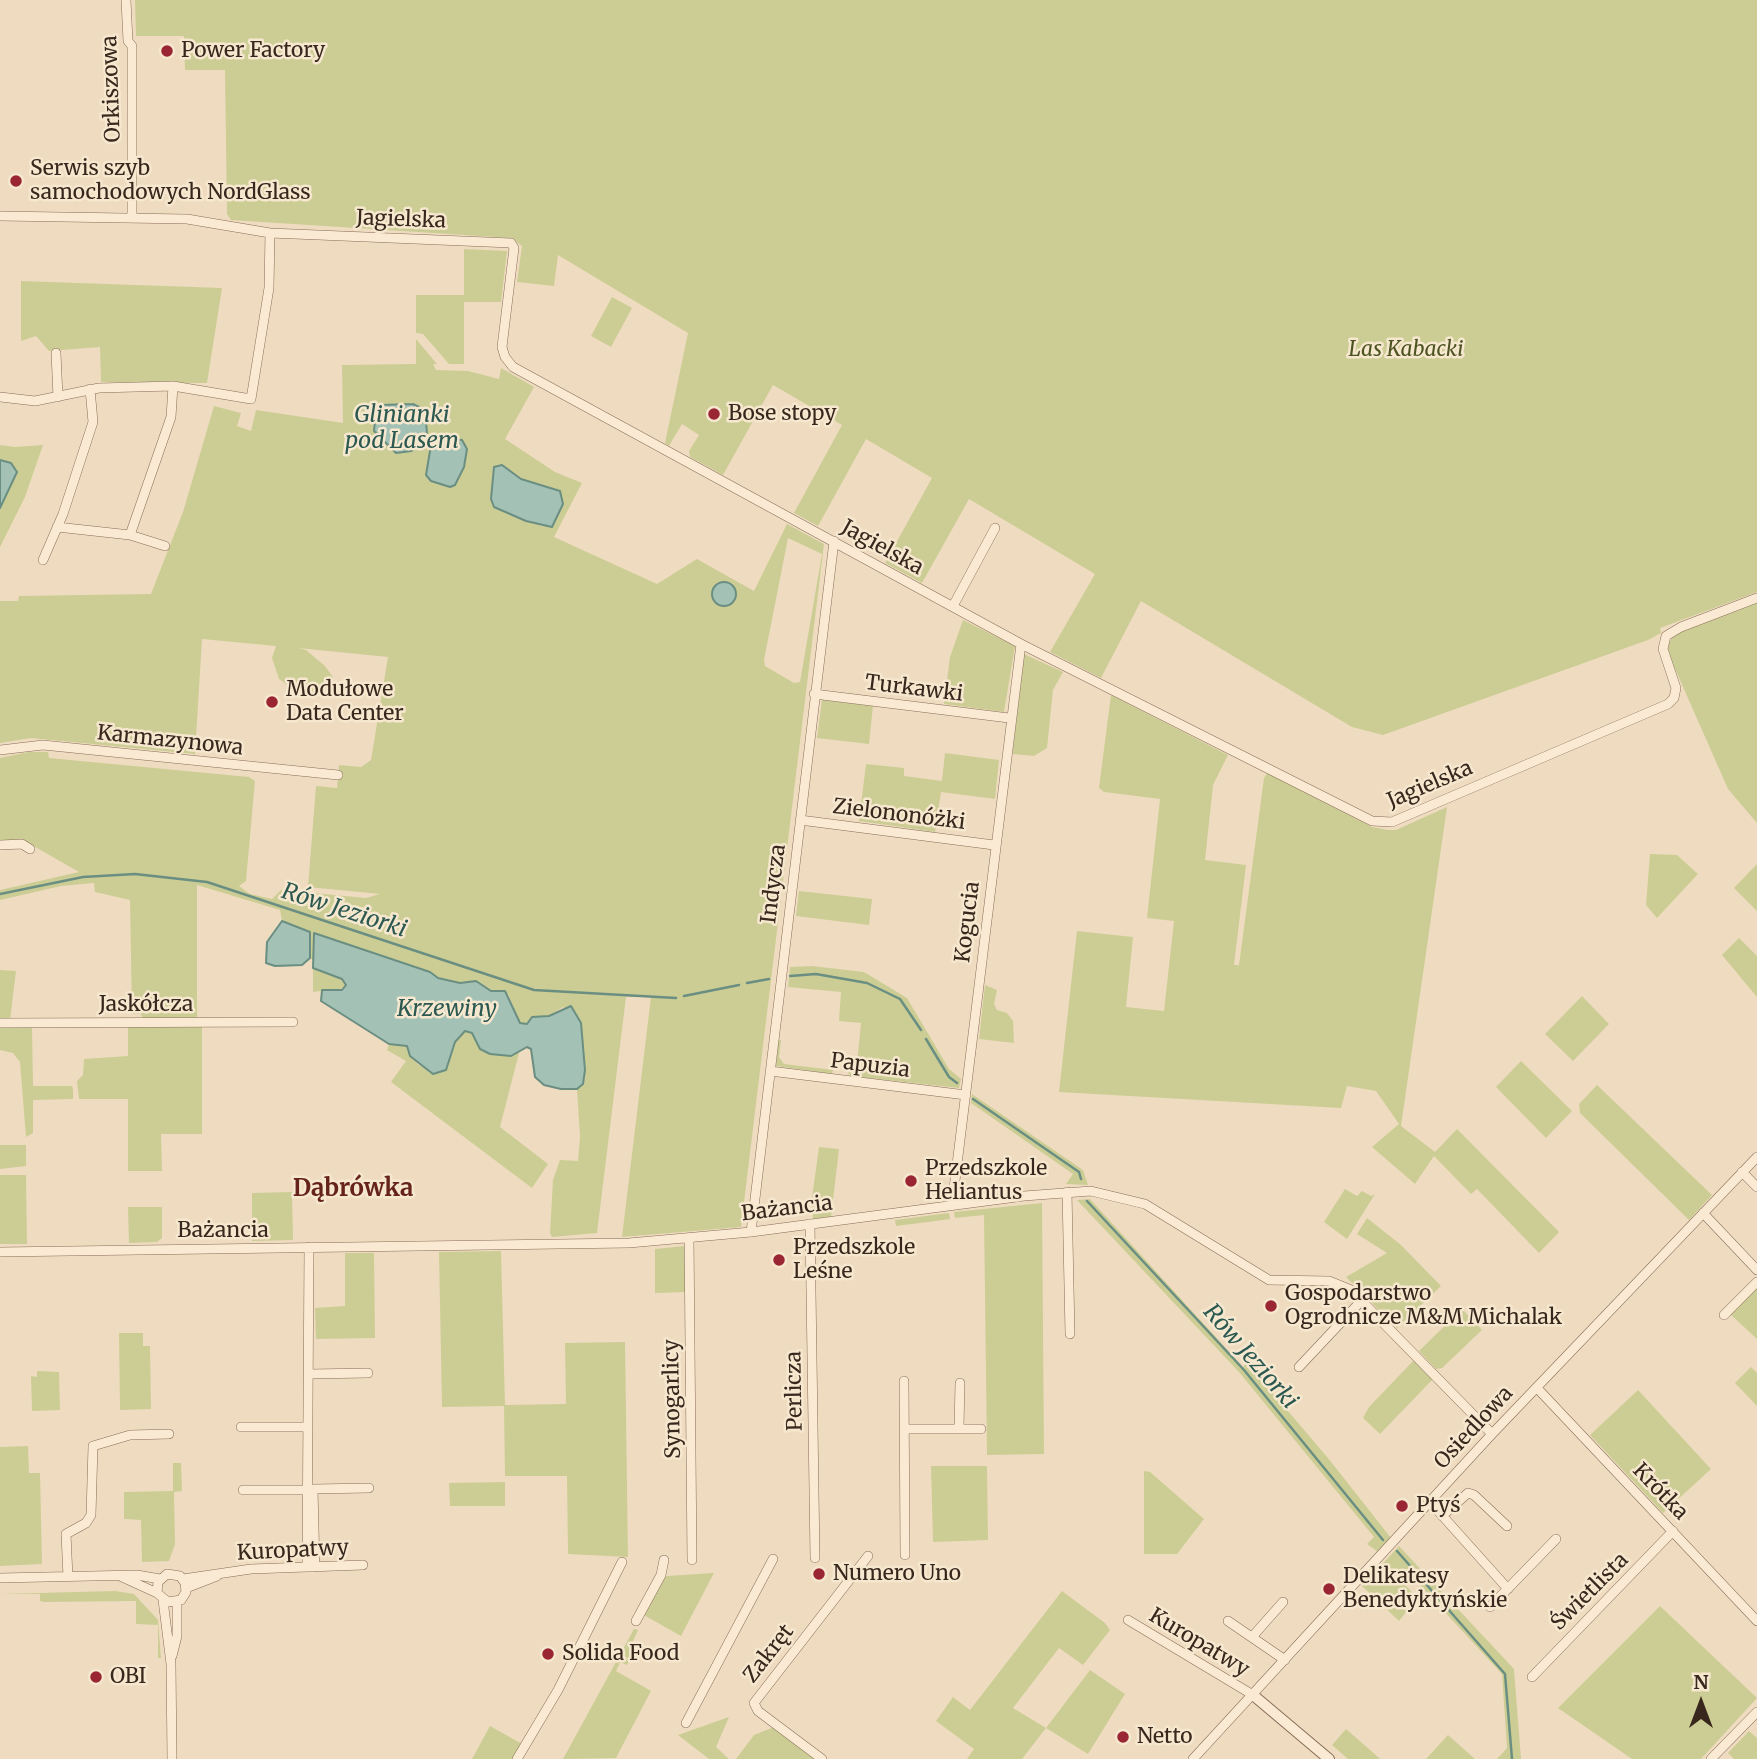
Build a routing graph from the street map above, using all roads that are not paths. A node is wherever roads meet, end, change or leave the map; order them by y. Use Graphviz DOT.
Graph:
graph roads {
  1 [pos="126,0"];
  2 [pos="0,216"];
  3 [pos="132,218"];
  4 [pos="270,233"];
  5 [pos="56,353"];
  6 [pos="173,386"];
  7 [pos="90,389"];
  8 [pos="0,397"];
  9 [pos="58,397"];
  10 [pos="57,527"];
  11 [pos="995,528"];
  12 [pos="131,535"];
  13 [pos="834,541"];
  14 [pos="165,546"];
  15 [pos="43,560"];
  16 [pos="1757,598"];
  17 [pos="953,606"];
  18 [pos="1021,644"];
  19 [pos="814,694"];
  20 [pos="1009,718"];
  21 [pos="0,750"];
  22 [pos="338,775"];
  23 [pos="800,820"];
  24 [pos="0,845"];
  25 [pos="994,845"];
  26 [pos="30,849"];
  27 [pos="293,1022"];
  28 [pos="0,1023"];
  29 [pos="770,1071"];
  30 [pos="965,1095"];
  31 [pos="1757,1157"];
  32 [pos="1742,1172"];
  33 [pos="1757,1187"];
  34 [pos="1067,1192"];
  35 [pos="952,1205"];
  36 [pos="1703,1213"];
  37 [pos="810,1224"];
  38 [pos="751,1232"];
  39 [pos="689,1238"];
  40 [pos="309,1247"];
  41 [pos="0,1252"];
  42 [pos="1757,1270"];
  43 [pos="1757,1282"];
  44 [pos="1359,1303"];
  45 [pos="1724,1315"];
  46 [pos="1070,1334"];
  47 [pos="1298,1367"];
  48 [pos="368,1373"];
  49 [pos="310,1374"];
  50 [pos="904,1381"];
  51 [pos="960,1383"];
  52 [pos="1536,1388"];
  53 [pos="241,1427"];
  54 [pos="307,1427"];
  55 [pos="959,1427"];
  56 [pos="905,1429"];
  57 [pos="981,1429"];
  58 [pos="169,1434"];
  59 [pos="1492,1434"];
  60 [pos="369,1488"];
  61 [pos="243,1490"];
  62 [pos="306,1490"];
  63 [pos="1430,1502"];
  64 [pos="1442,1516"];
  65 [pos="1507,1526"];
  66 [pos="1673,1531"];
  67 [pos="1556,1539"];
  68 [pos="905,1555"];
  69 [pos="868,1556"];
  70 [pos="815,1558"];
  71 [pos="773,1559"];
  72 [pos="664,1560"];
  73 [pos="692,1560"];
  74 [pos="622,1562"];
  75 [pos="363,1565"];
  76 [pos="311,1567"];
  77 [pos="121,1576"];
  78 [pos="68,1577"];
  79 [pos="0,1578"];
  80 [pos="160,1579"];
  81 [pos="185,1584"];
  82 [pos="1508,1589"];
  83 [pos="160,1597"];
  84 [pos="177,1602"];
  85 [pos="1283,1602"];
  86 [pos="1490,1606"];
  87 [pos="1128,1620"];
  88 [pos="636,1621"];
  89 [pos="1228,1621"];
  90 [pos="1757,1621"];
  91 [pos="1252,1637"];
  92 [pos="1285,1660"];
  93 [pos="171,1664"];
  94 [pos="1532,1676"];
  95 [pos="1252,1695"];
  96 [pos="1757,1712"];
  97 [pos="686,1723"];
  98 [pos="172,1759"];
  99 [pos="517,1759"];
  100 [pos="822,1759"];
  101 [pos="1193,1759"];
  102 [pos="1329,1759"];
  103 [pos="1711,1759"];
  1 -- 3 [label="street, Orkiszowa"];
  2 -- 3 [label="street, Jagielska"];
  3 -- 4 [label="street, Jagielska"];
  4 -- 6 [label="street"];
  4 -- 13 [label="street, Jagielska"];
  5 -- 9 [label="street"];
  6 -- 7 [label="street"];
  6 -- 12 [label="street"];
  7 -- 9 [label="street"];
  7 -- 10 [label="street"];
  8 -- 9 [label="street"];
  10 -- 12 [label="street"];
  10 -- 15 [label="street"];
  11 -- 17 [label="street"];
  12 -- 14 [label="street"];
  13 -- 17 [label="street, Jagielska"];
  13 -- 19 [label="street, Indycza"];
  16 -- 18 [label="street, Jagielska"];
  17 -- 18 [label="street, Jagielska"];
  18 -- 20 [label="street, Kogucia"];
  19 -- 20 [label="street, Turkawki"];
  19 -- 23 [label="street, Indycza"];
  20 -- 25 [label="street, Kogucia"];
  21 -- 22 [label="street, Karmazynowa"];
  23 -- 25 [label="street, Zielononóżki"];
  23 -- 29 [label="street, Indycza"];
  24 -- 26 [label="street"];
  25 -- 30 [label="street, Kogucia"];
  27 -- 28 [label="street, Jaskółcza"];
  29 -- 30 [label="street, Papuzia"];
  29 -- 38 [label="street, Indycza"];
  30 -- 35 [label="street, Kogucia"];
  31 -- 32 [label="street, Osiedlowa"];
  32 -- 33 [label="street"];
  32 -- 36 [label="street, Osiedlowa"];
  34 -- 35 [label="street, Bażancia"];
  34 -- 44 [label="street, Bażancia"];
  34 -- 46 [label="street"];
  35 -- 37 [label="street, Bażancia"];
  36 -- 42 [label="street"];
  36 -- 52 [label="street, Osiedlowa"];
  37 -- 38 [label="street, Bażancia"];
  37 -- 70 [label="street, Perlicza"];
  38 -- 39 [label="street, Bażancia"];
  39 -- 40 [label="street, Bażancia"];
  39 -- 73 [label="street, Synogarlicy"];
  40 -- 41 [label="street, Bażancia"];
  40 -- 49 [label="street"];
  43 -- 45 [label="street"];
  44 -- 47 [label="street"];
  44 -- 59 [label="street, Bażancia"];
  48 -- 49 [label="street"];
  49 -- 54 [label="street"];
  50 -- 56 [label="street"];
  51 -- 55 [label="street"];
  52 -- 59 [label="street, Osiedlowa"];
  52 -- 66 [label="street, Krótka"];
  53 -- 54 [label="street"];
  54 -- 62 [label="street"];
  55 -- 56 [label="street"];
  55 -- 57 [label="street"];
  56 -- 68 [label="street"];
  58 -- 78 [label="street"];
  59 -- 63 [label="street, Osiedlowa"];
  60 -- 76 [label="street"];
  61 -- 62 [label="street"];
  62 -- 76 [label="street"];
  63 -- 64 [label="street"];
  63 -- 92 [label="street, Osiedlowa"];
  64 -- 65 [label="street"];
  64 -- 82 [label="street"];
  66 -- 90 [label="street, Krótka"];
  66 -- 94 [label="street, Świetlista"];
  67 -- 82 [label="street"];
  69 -- 100 [label="street, Zakręt"];
  71 -- 97 [label="street"];
  72 -- 88 [label="street"];
  74 -- 99 [label="street"];
  75 -- 76 [label="street, Kuropatwy"];
  76 -- 81 [label="street, Kuropatwy"];
  77 -- 78 [label="street"];
  77 -- 80 [label="street"];
  77 -- 83 [label="street"];
  78 -- 79 [label="street"];
  80 -- 81 [label="street"];
  80 -- 83 [label="street"];
  81 -- 84 [label="street"];
  82 -- 86 [label="street"];
  83 -- 84 [label="street"];
  83 -- 93 [label="street"];
  84 -- 93 [label="street"];
  85 -- 91 [label="street"];
  87 -- 95 [label="street, Kuropatwy"];
  89 -- 91 [label="street"];
  91 -- 92 [label="street"];
  92 -- 95 [label="street, Osiedlowa"];
  93 -- 98 [label="street"];
  95 -- 101 [label="street, Osiedlowa"];
  95 -- 102 [label="street"];
  96 -- 103 [label="street"];
}
